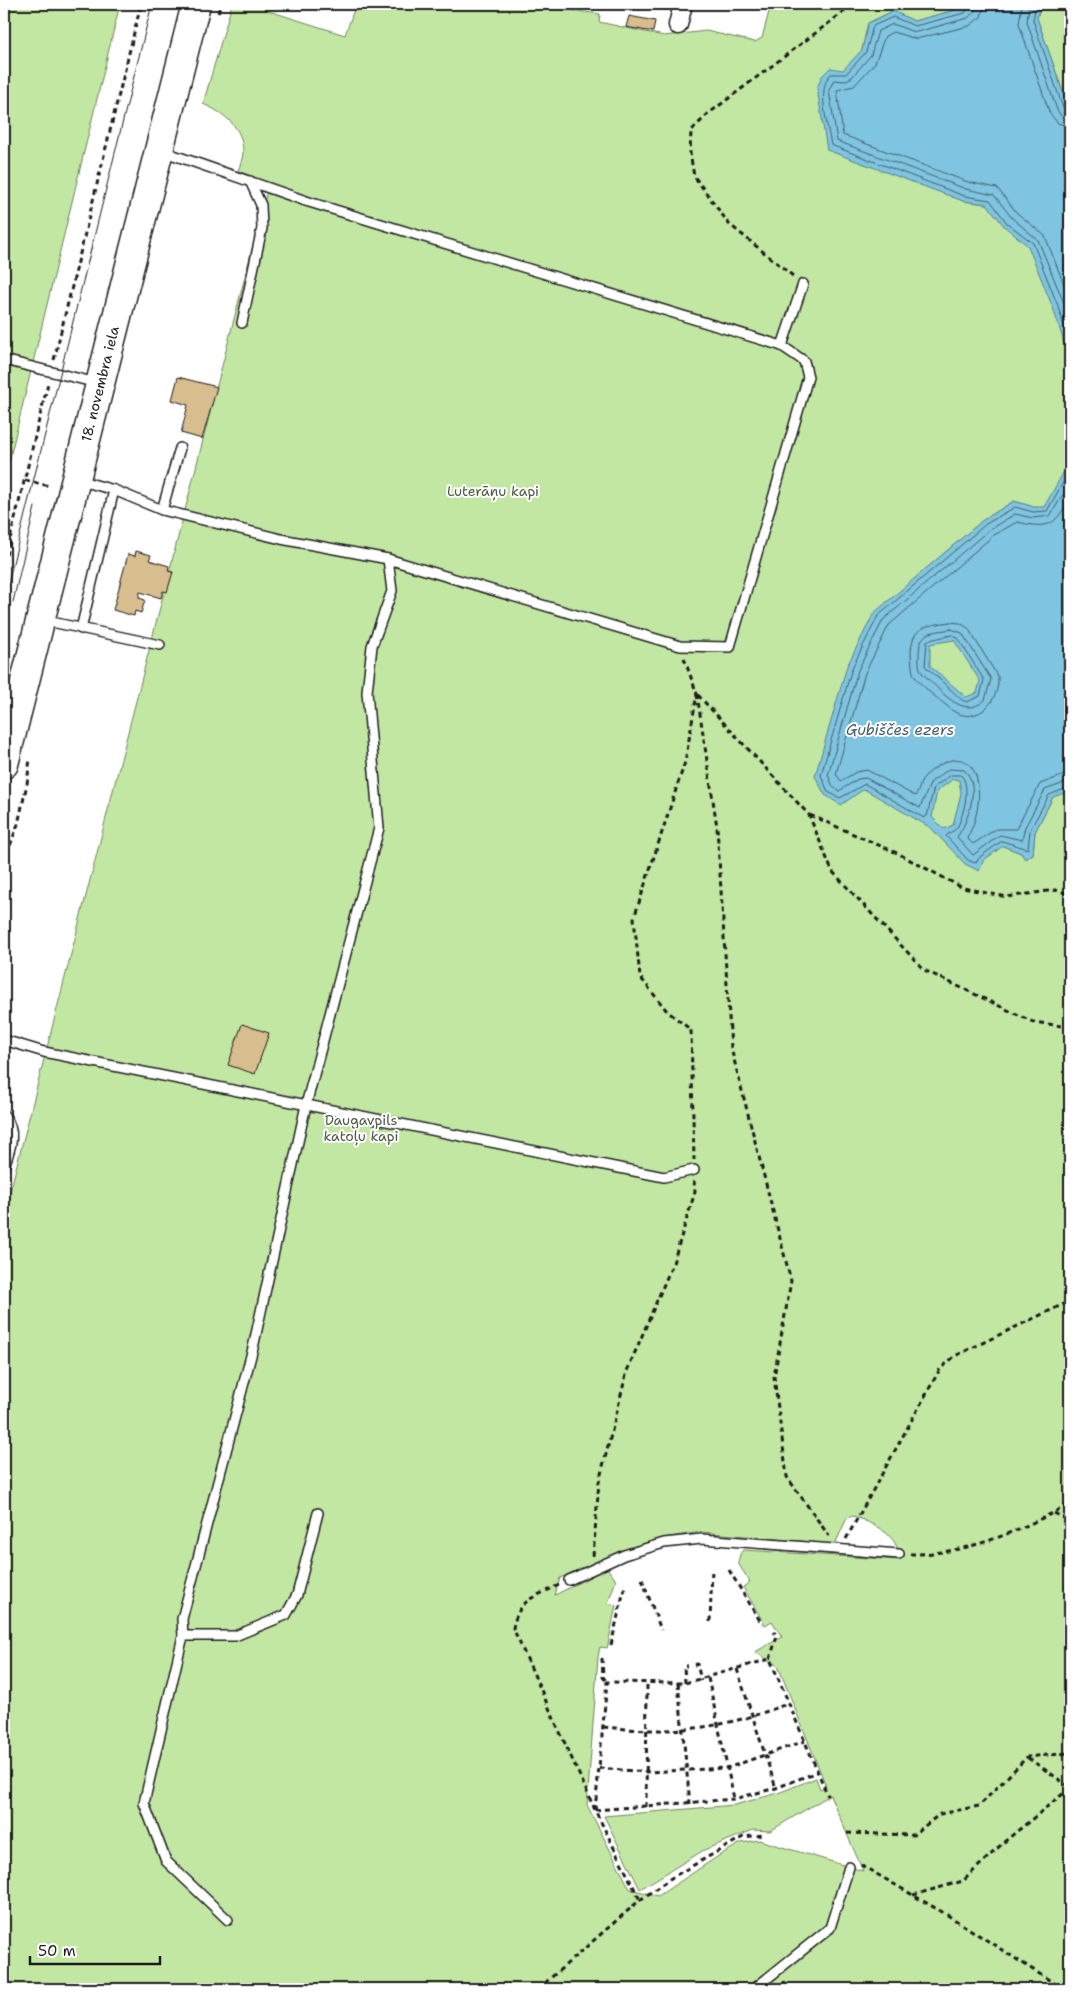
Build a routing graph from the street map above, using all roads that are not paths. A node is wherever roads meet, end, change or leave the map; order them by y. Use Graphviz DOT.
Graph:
graph roads {
  1 [pos="196,4"];
  2 [pos="683,4"];
  3 [pos="678,25"];
  4 [pos="159,150"];
  5 [pos="250,181"];
  6 [pos="803,284"];
  7 [pos="242,323"];
  8 [pos="782,346"];
  9 [pos="4,360"];
  10 [pos="100,384"];
  11 [pos="180,448"];
  12 [pos="76,479"];
  13 [pos="114,490"];
  14 [pos="162,510"];
  15 [pos="388,560"];
  16 [pos="40,619"];
  17 [pos="82,629"];
  18 [pos="160,645"];
  19 [pos="4,764"];
  20 [pos="4,1040"];
  21 [pos="306,1105"];
  22 [pos="4,1114"];
  23 [pos="4,1166"];
  24 [pos="694,1170"];
  25 [pos="318,1513"];
  26 [pos="899,1554"];
  27 [pos="569,1580"];
  28 [pos="183,1636"];
  29 [pos="849,1867"];
  30 [pos="228,1920"];
  31 [pos="754,1989"];
  1 -- 4 [label="main road, 18. novembra iela"];
  2 -- 3 [label="street"];
  4 -- 5 [label="lane"];
  4 -- 10 [label="main road, 18. novembra iela"];
  5 -- 7 [label="lane"];
  5 -- 8 [label="lane"];
  6 -- 8 [label="lane"];
  8 -- 15 [label="lane"];
  9 -- 10 [label="lane"];
  10 -- 12 [label="main road, 18. novembra iela"];
  11 -- 14 [label="lane"];
  12 -- 13 [label="lane"];
  12 -- 16 [label="main road, 18. novembra iela"];
  13 -- 14 [label="lane"];
  13 -- 17 [label="lane"];
  14 -- 15 [label="lane"];
  15 -- 21 [label="lane"];
  16 -- 17 [label="lane"];
  16 -- 19 [label="main road, 18. novembra iela"];
  17 -- 18 [label="lane"];
  20 -- 21 [label="lane"];
  21 -- 24 [label="lane"];
  21 -- 28 [label="lane"];
  22 -- 23 [label="lane"];
  25 -- 28 [label="lane"];
  26 -- 27 [label="lane"];
  28 -- 30 [label="lane"];
  29 -- 31 [label="lane"];
}
